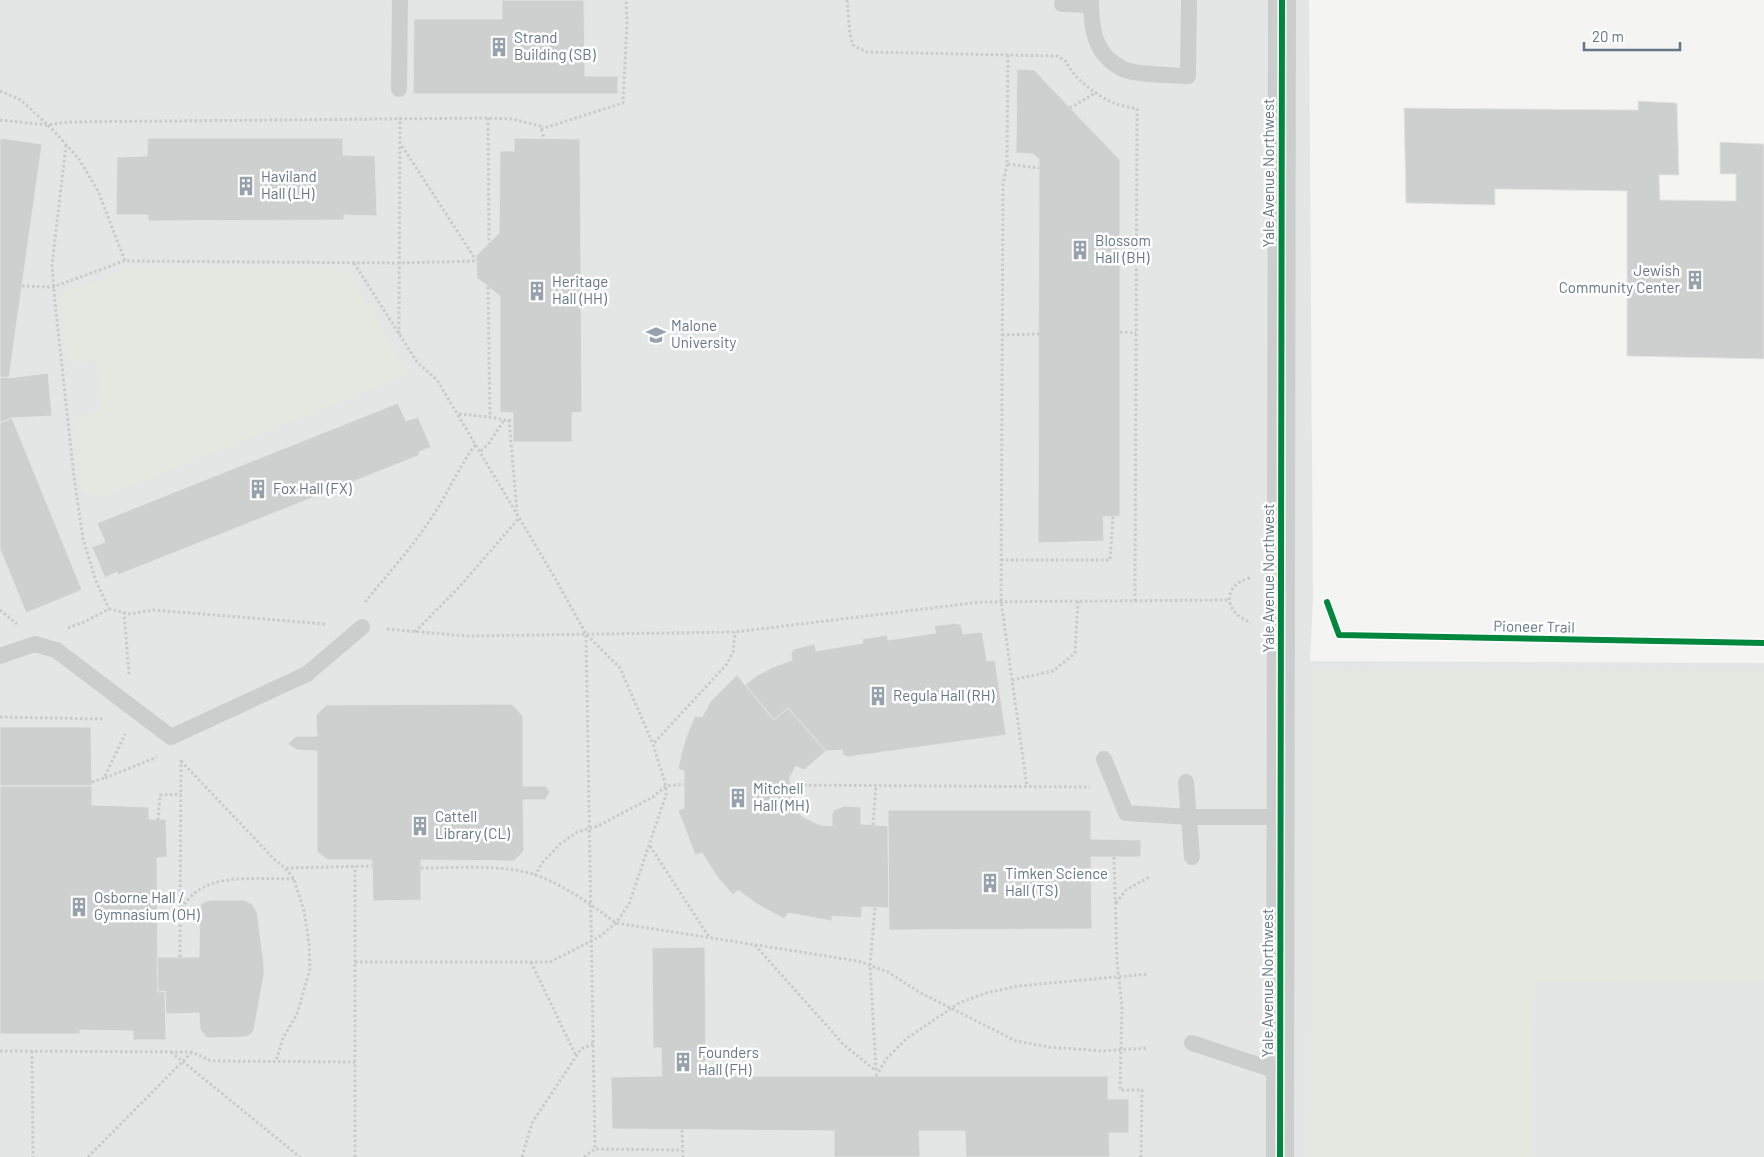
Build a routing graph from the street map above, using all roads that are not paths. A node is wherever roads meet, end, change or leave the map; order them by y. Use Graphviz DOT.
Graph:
graph roads {
  1 [pos="400,0"];
  2 [pos="1188,0"];
  3 [pos="1282,0"];
  4 [pos="1091,3"];
  5 [pos="1062,4"];
  6 [pos="399,89"];
  7 [pos="362,627"];
  8 [pos="0,656"];
  9 [pos="1104,759"];
  10 [pos="1186,782"];
  11 [pos="1189,818"];
  12 [pos="1281,818"];
  13 [pos="1192,857"];
  14 [pos="1192,1043"];
  15 [pos="1280,1072"];
  16 [pos="1280,1157"];
  1 -- 6 [label="lane"];
  2 -- 4 [label="lane"];
  3 -- 12 [label="street, Yale Avenue Northwest"];
  4 -- 5 [label="lane"];
  7 -- 8 [label="lane"];
  9 -- 11 [label="lane"];
  10 -- 11 [label="lane"];
  11 -- 12 [label="lane"];
  11 -- 13 [label="lane"];
  12 -- 15 [label="street, Yale Avenue Northwest"];
  14 -- 15 [label="lane"];
  15 -- 16 [label="street, Yale Avenue Northwest"];
}
